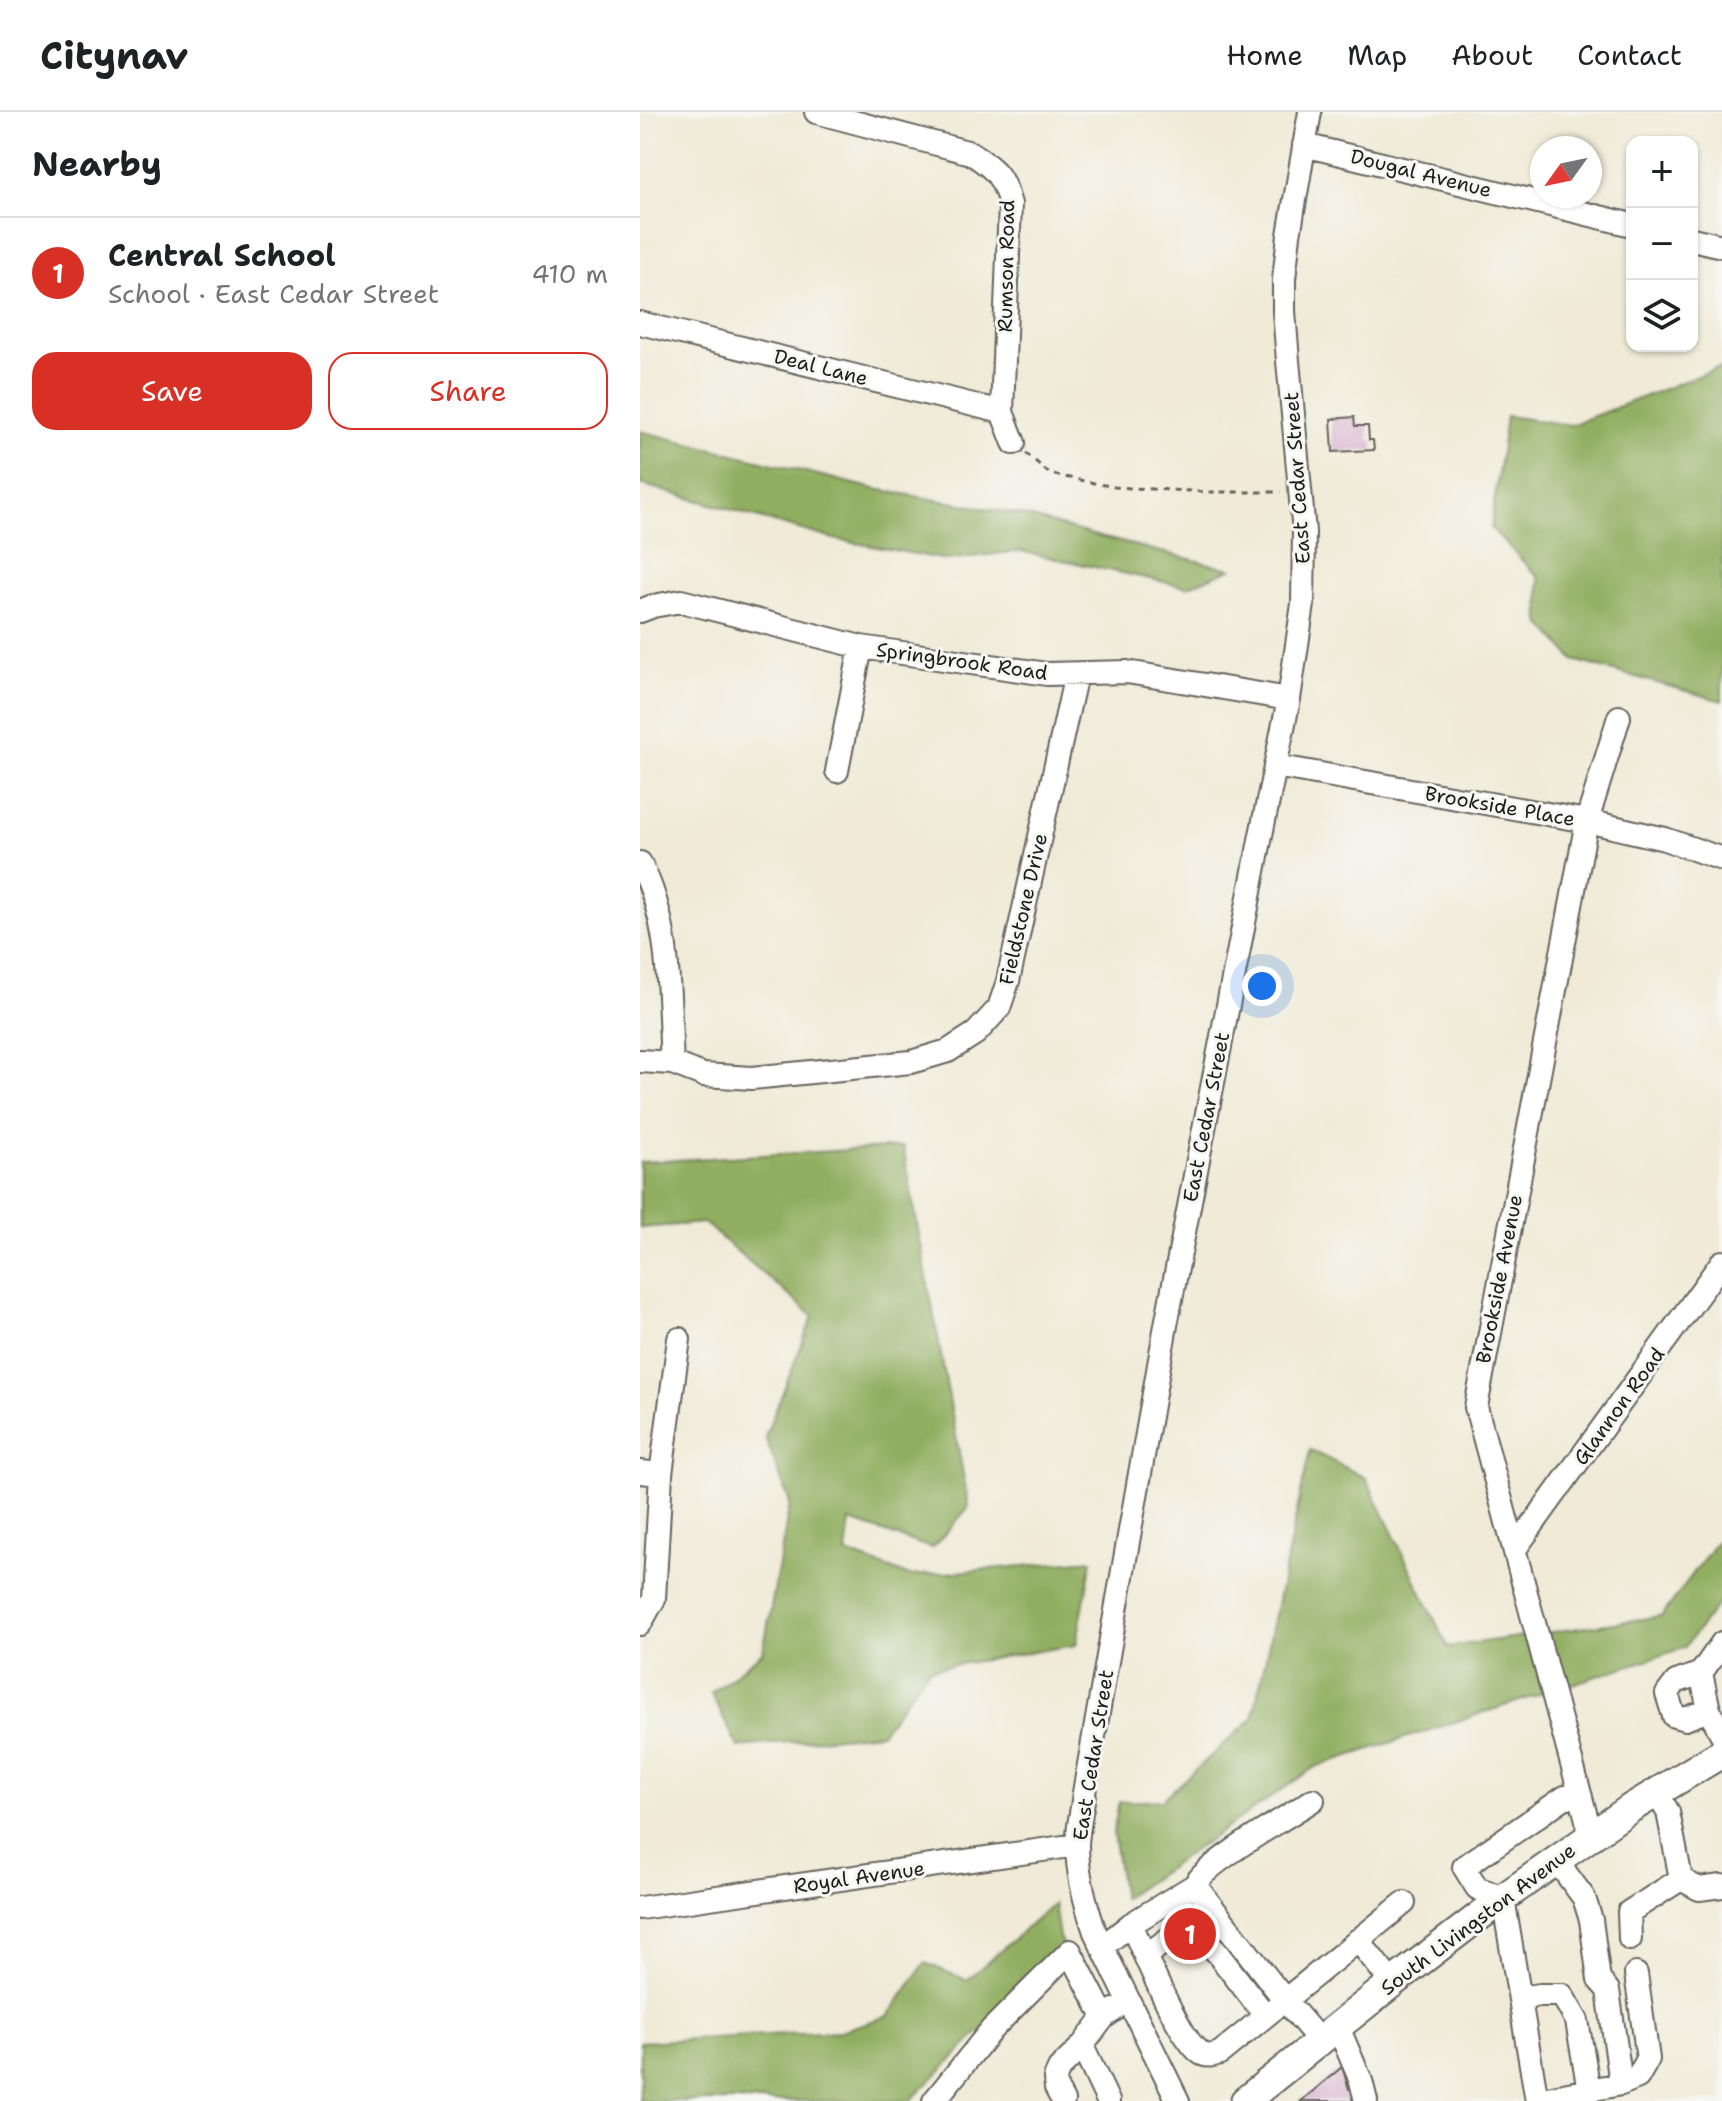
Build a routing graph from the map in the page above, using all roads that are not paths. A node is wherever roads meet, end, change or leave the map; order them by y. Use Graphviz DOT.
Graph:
graph roads {
  1 [pos="816,112"];
  2 [pos="1310,112"];
  3 [pos="848,116"];
  4 [pos="1304,145"];
  5 [pos="1626,224"];
  6 [pos="1698,240"];
  7 [pos="1722,246"];
  8 [pos="640,323"];
  9 [pos="1002,412"];
  10 [pos="1014,443"];
  11 [pos="640,611"];
  12 [pos="861,647"];
  13 [pos="1076,674"];
  14 [pos="1289,699"];
  15 [pos="1619,717"];
  16 [pos="1275,766"];
  17 [pos="837,771"];
  18 [pos="1587,821"];
  19 [pos="1722,859"];
  20 [pos="640,863"];
  21 [pos="640,1061"];
  22 [pos="672,1063"];
  23 [pos="1722,1262"];
  24 [pos="679,1339"];
  25 [pos="651,1473"];
  26 [pos="1515,1549"];
  27 [pos="640,1624"];
  28 [pos="1722,1643"];
  29 [pos="1701,1673"];
  30 [pos="1713,1699"];
  31 [pos="1722,1735"];
  32 [pos="1722,1753"];
  33 [pos="1656,1792"];
  34 [pos="1581,1797"];
  35 [pos="1313,1800"];
  36 [pos="1588,1836"];
  37 [pos="1077,1845"];
  38 [pos="1556,1860"];
  39 [pos="1681,1879"];
  40 [pos="1195,1885"];
  41 [pos="1722,1886"];
  42 [pos="1503,1898"];
  43 [pos="1404,1903"];
  44 [pos="640,1908"];
  45 [pos="1131,1924"];
  46 [pos="1630,1939"];
  47 [pos="1358,1940"];
  48 [pos="1102,1946"];
  49 [pos="1070,1951"];
  50 [pos="1145,1956"];
  51 [pos="1636,1974"];
  52 [pos="1083,1977"];
  53 [pos="1392,1983"];
  54 [pos="1520,1998"];
  55 [pos="1284,1999"];
  56 [pos="1128,2000"];
  57 [pos="1265,2015"];
  58 [pos="1104,2017"];
  59 [pos="1328,2034"];
  60 [pos="1082,2046"];
  61 [pos="1621,2084"];
  62 [pos="1589,2090"];
  63 [pos="1255,2098"];
  64 [pos="934,2101"];
  65 [pos="1063,2101"];
  66 [pos="1108,2101"];
  67 [pos="1178,2101"];
  68 [pos="1366,2101"];
  69 [pos="1537,2101"];
  1 -- 3 [label="street, Rumson Road"];
  2 -- 4 [label="street, East Cedar Street"];
  3 -- 9 [label="street, Rumson Road"];
  4 -- 5 [label="street, Dougal Avenue"];
  4 -- 14 [label="street, East Cedar Street"];
  6 -- 7 [label="street"];
  8 -- 9 [label="street, Deal Lane"];
  9 -- 10 [label="street"];
  11 -- 12 [label="street, Springbrook Road"];
  12 -- 13 [label="street, Springbrook Road"];
  12 -- 17 [label="street"];
  13 -- 14 [label="street, Springbrook Road"];
  13 -- 22 [label="street, Fieldstone Drive"];
  14 -- 16 [label="street, East Cedar Street"];
  15 -- 18 [label="street, Brookside Avenue"];
  16 -- 18 [label="street, Brookside Place"];
  16 -- 37 [label="street, East Cedar Street"];
  18 -- 19 [label="street, Brookside Place"];
  18 -- 26 [label="street, Brookside Avenue"];
  20 -- 22 [label="street"];
  21 -- 22 [label="street, Fieldstone Drive"];
  23 -- 26 [label="street, Glannon Road"];
  24 -- 25 [label="street"];
  25 -- 27 [label="street"];
  26 -- 34 [label="street, Brookside Avenue"];
  28 -- 29 [label="street"];
  29 -- 30 [label="street"];
  29 -- 30 [label="street"];
  30 -- 31 [label="street"];
  32 -- 33 [label="main road, South Livingston Avenue"];
  33 -- 36 [label="main road, South Livingston Avenue"];
  33 -- 39 [label="street"];
  34 -- 36 [label="street, Brookside Avenue"];
  34 -- 42 [label="street"];
  35 -- 40 [label="street"];
  36 -- 38 [label="main road, South Livingston Avenue"];
  37 -- 44 [label="street, Royal Avenue"];
  37 -- 48 [label="street, East Cedar Street"];
  38 -- 42 [label="main road, South Livingston Avenue"];
  38 -- 61 [label="street"];
  39 -- 41 [label="street"];
  39 -- 46 [label="street"];
  40 -- 45 [label="street"];
  40 -- 55 [label="street"];
  42 -- 53 [label="main road, South Livingston Avenue"];
  42 -- 54 [label="street"];
  43 -- 47 [label="street"];
  45 -- 48 [label="street"];
  45 -- 50 [label="street"];
  47 -- 53 [label="street"];
  47 -- 55 [label="street"];
  48 -- 49 [label="street"];
  48 -- 52 [label="street"];
  48 -- 56 [label="street, East Cedar Street"];
  49 -- 52 [label="street"];
  49 -- 64 [label="street"];
  50 -- 57 [label="street"];
  50 -- 57 [label="street"];
  51 -- 61 [label="street"];
  52 -- 58 [label="street"];
  53 -- 59 [label="main road, South Livingston Avenue"];
  54 -- 62 [label="street"];
  54 -- 69 [label="street"];
  55 -- 57 [label="street"];
  55 -- 59 [label="street"];
  56 -- 58 [label="street"];
  56 -- 67 [label="street, East Cedar Street"];
  58 -- 60 [label="street"];
  59 -- 63 [label="main road, South Livingston Avenue"];
  59 -- 68 [label="street"];
  60 -- 65 [label="street"];
  60 -- 66 [label="street"];
  61 -- 62 [label="street"];
  62 -- 69 [label="street"];
}
